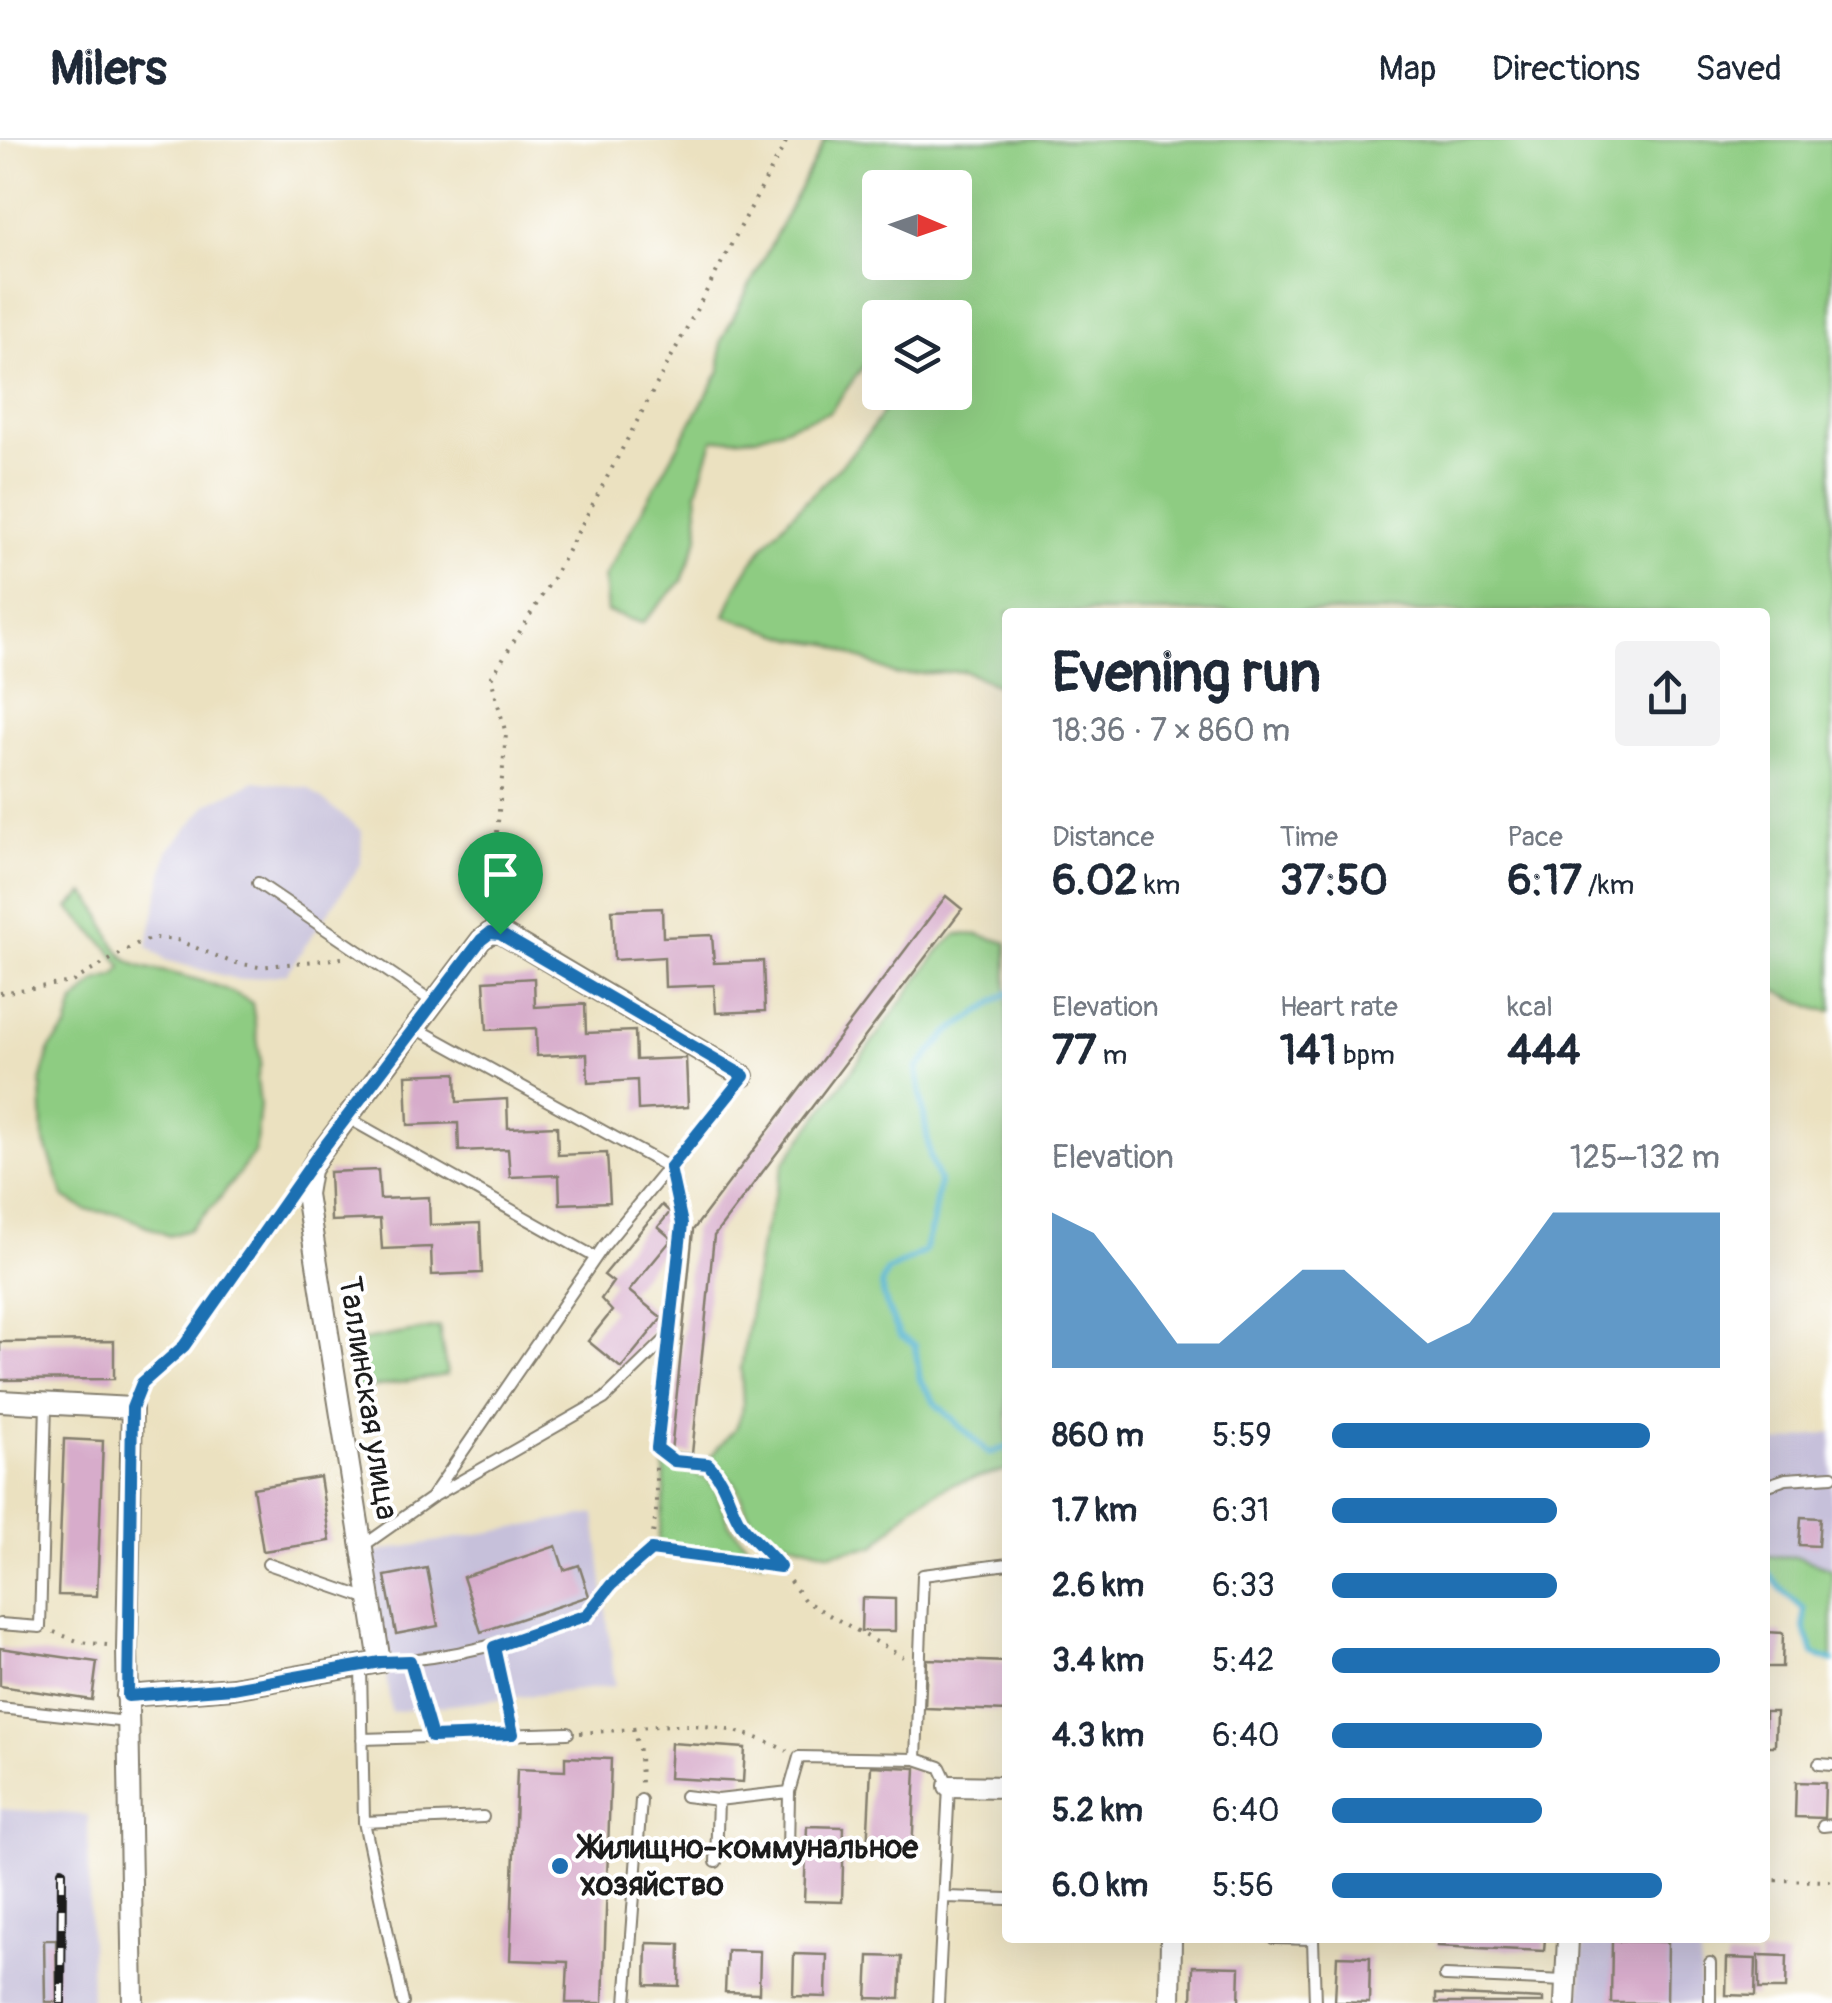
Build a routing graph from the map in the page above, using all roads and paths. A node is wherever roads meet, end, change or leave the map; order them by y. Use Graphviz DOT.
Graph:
graph roads {
  1 [pos="788,140"];
  2 [pos="258,883"];
  3 [pos="500,934"];
  4 [pos="366,955"];
  5 [pos="0,993"];
  6 [pos="433,1002"];
  7 [pos="414,1027"];
  8 [pos="744,1076"];
  9 [pos="348,1118"];
  10 [pos="670,1168"];
  11 [pos="310,1170"];
  12 [pos="595,1257"];
  13 [pos="669,1336"];
  14 [pos="0,1402"];
  15 [pos="46,1403"];
  16 [pos="132,1408"];
  17 [pos="657,1448"];
  18 [pos="1832,1476"];
  19 [pos="1770,1484"];
  20 [pos="431,1498"];
  21 [pos="361,1548"];
  22 [pos="651,1550"];
  23 [pos="268,1564"];
  24 [pos="1002,1565"];
  25 [pos="780,1567"];
  26 [pos="369,1599"];
  27 [pos="587,1615"];
  28 [pos="0,1624"];
  29 [pos="40,1627"];
  30 [pos="494,1647"];
  31 [pos="127,1648"];
  32 [pos="410,1661"];
  33 [pos="371,1665"];
  34 [pos="920,1667"];
  35 [pos="128,1696"];
  36 [pos="0,1708"];
  37 [pos="127,1722"];
  38 [pos="633,1729"];
  39 [pos="568,1733"];
  40 [pos="513,1734"];
  41 [pos="432,1737"];
  42 [pos="362,1739"];
  43 [pos="798,1757"];
  44 [pos="916,1759"];
  45 [pos="1818,1764"];
  46 [pos="1832,1765"];
  47 [pos="949,1786"];
  48 [pos="1002,1787"];
  49 [pos="788,1792"];
  50 [pos="684,1796"];
  51 [pos="642,1800"];
  52 [pos="718,1800"];
  53 [pos="483,1817"];
  54 [pos="364,1822"];
  55 [pos="788,1854"];
  56 [pos="716,1862"];
  57 [pos="1770,1880"];
  58 [pos="1832,1881"];
  59 [pos="946,1898"];
  60 [pos="1002,1899"];
  61 [pos="1171,1943"];
  62 [pos="1313,1943"];
  63 [pos="1568,1943"];
  64 [pos="1710,1963"];
  65 [pos="1445,1976"];
  66 [pos="1566,1981"];
  67 [pos="133,2003"];
  68 [pos="404,2003"];
  69 [pos="626,2003"];
  70 [pos="938,2003"];
  71 [pos="1170,2003"];
  72 [pos="1315,2003"];
  73 [pos="1565,2003"];
  74 [pos="1710,2003"];
  1 -- 3 [label="path"];
  2 -- 4 [label="lane"];
  3 -- 6 [label="street"];
  3 -- 8 [label="street"];
  4 -- 5 [label="path"];
  4 -- 6 [label="lane"];
  6 -- 7 [label="street"];
  7 -- 9 [label="street"];
  7 -- 10 [label="lane"];
  8 -- 10 [label="lane"];
  9 -- 11 [label="street"];
  9 -- 12 [label="lane"];
  10 -- 12 [label="lane"];
  10 -- 13 [label="lane"];
  11 -- 16 [label="path"];
  11 -- 21 [label="street, Таллинская улица"];
  12 -- 20 [label="lane"];
  13 -- 17 [label="lane"];
  13 -- 20 [label="lane"];
  14 -- 15 [label="street"];
  15 -- 16 [label="street"];
  15 -- 29 [label="lane"];
  16 -- 31 [label="street"];
  17 -- 22 [label="path"];
  17 -- 25 [label="path"];
  18 -- 19 [label="lane"];
  20 -- 21 [label="lane"];
  21 -- 26 [label="street, Таллинская улица"];
  22 -- 25 [label="path"];
  22 -- 27 [label="path"];
  23 -- 26 [label="lane"];
  24 -- 34 [label="lane"];
  25 -- 34 [label="path"];
  26 -- 33 [label="street, Таллинская улица"];
  27 -- 30 [label="lane"];
  28 -- 29 [label="lane"];
  29 -- 31 [label="path"];
  30 -- 32 [label="lane"];
  30 -- 40 [label="lane"];
  31 -- 35 [label="street"];
  32 -- 33 [label="lane"];
  32 -- 41 [label="lane"];
  33 -- 35 [label="street"];
  33 -- 42 [label="lane"];
  34 -- 44 [label="lane"];
  35 -- 37 [label="street"];
  36 -- 37 [label="lane"];
  37 -- 67 [label="street"];
  38 -- 39 [label="path"];
  38 -- 43 [label="path"];
  38 -- 51 [label="path"];
  39 -- 40 [label="lane"];
  40 -- 41 [label="lane"];
  41 -- 42 [label="lane"];
  42 -- 54 [label="lane"];
  43 -- 44 [label="lane"];
  43 -- 49 [label="lane"];
  44 -- 47 [label="lane"];
  45 -- 46 [label="lane"];
  47 -- 48 [label="street"];
  47 -- 59 [label="lane"];
  49 -- 52 [label="lane"];
  49 -- 55 [label="lane"];
  50 -- 52 [label="lane"];
  51 -- 69 [label="lane"];
  52 -- 56 [label="lane"];
  53 -- 54 [label="lane"];
  54 -- 68 [label="lane"];
  57 -- 58 [label="path"];
  59 -- 60 [label="lane"];
  59 -- 70 [label="lane"];
  61 -- 71 [label="street"];
  62 -- 72 [label="lane"];
  63 -- 66 [label="street"];
  64 -- 74 [label="lane"];
  65 -- 66 [label="lane"];
  66 -- 73 [label="street"];
}
